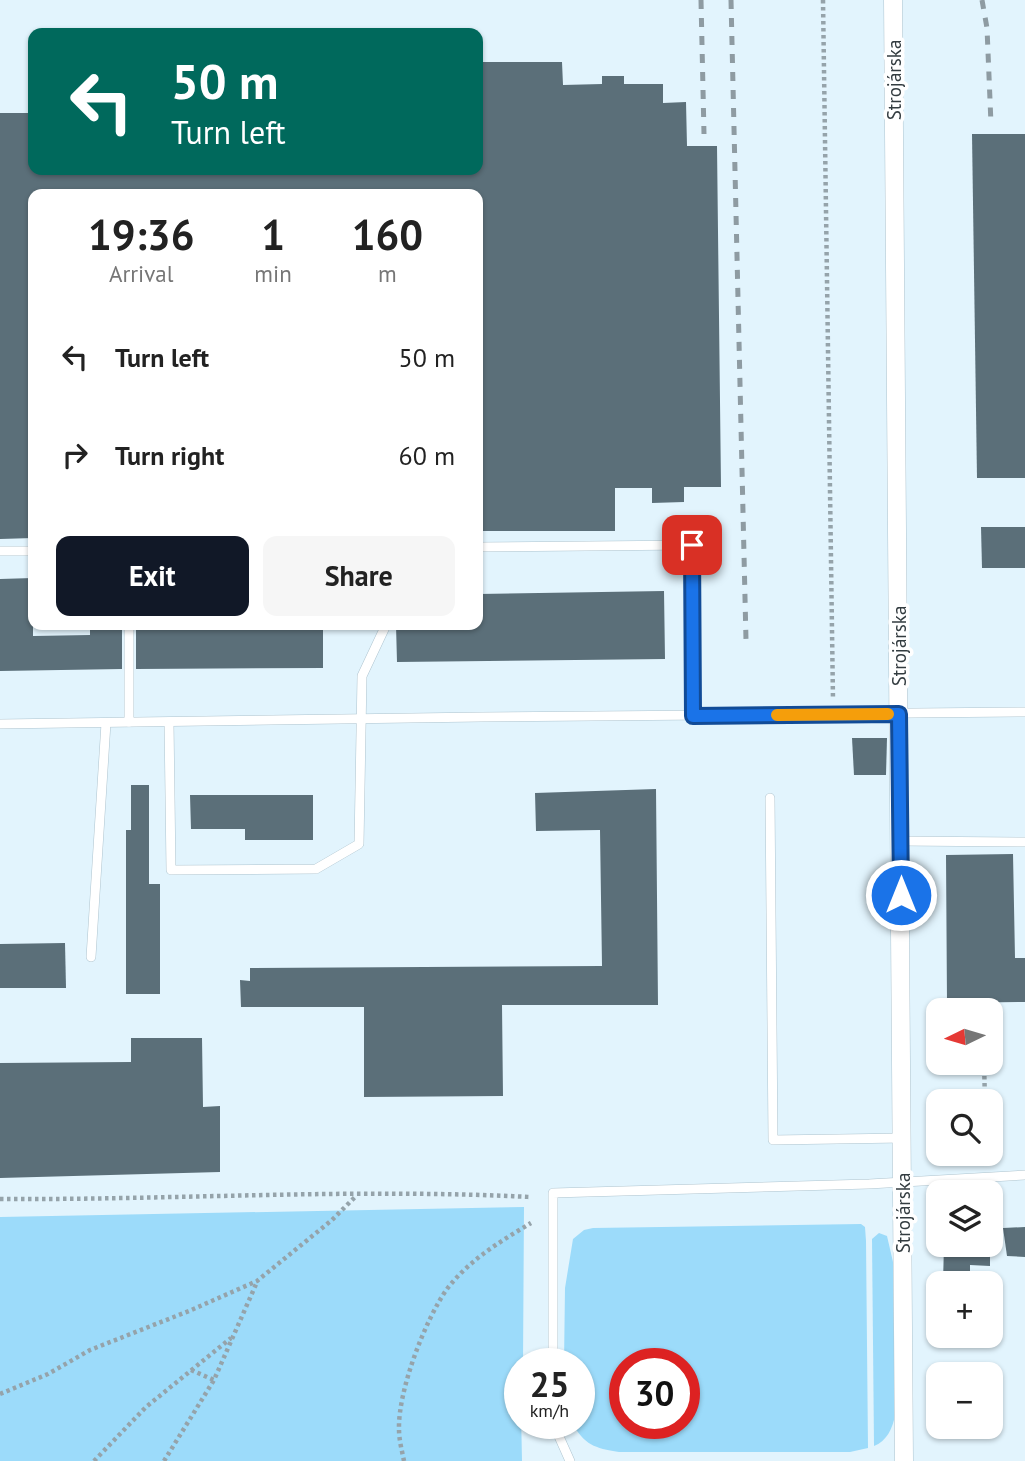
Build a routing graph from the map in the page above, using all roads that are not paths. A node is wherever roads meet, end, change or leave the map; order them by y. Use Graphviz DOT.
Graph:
graph roads {
  1 [pos="893,0"];
  2 [pos="483,547"];
  3 [pos="0,551"];
  4 [pos="28,551"];
  5 [pos="129,630"];
  6 [pos="384,630"];
  7 [pos="1025,712"];
  8 [pos="899,714"];
  9 [pos="693,716"];
  10 [pos="361,719"];
  11 [pos="129,722"];
  12 [pos="169,722"];
  13 [pos="106,723"];
  14 [pos="0,724"];
  15 [pos="771,797"];
  16 [pos="900,841"];
  17 [pos="1025,842"];
  18 [pos="91,957"];
  19 [pos="903,1138"];
  20 [pos="1025,1175"];
  21 [pos="903,1182"];
  22 [pos="553,1348"];
  23 [pos="560,1439"];
  24 [pos="570,1461"];
  25 [pos="904,1461"];
  1 -- 8 [label="street, Strojárska"];
  2 -- 9 [label="lane"];
  3 -- 4 [label="lane"];
  5 -- 11 [label="lane"];
  6 -- 10 [label="lane"];
  7 -- 8 [label="lane"];
  8 -- 9 [label="lane"];
  8 -- 16 [label="street, Strojárska"];
  9 -- 10 [label="lane"];
  10 -- 12 [label="lane"];
  10 -- 12 [label="lane"];
  11 -- 12 [label="lane"];
  11 -- 13 [label="lane"];
  13 -- 14 [label="lane"];
  13 -- 18 [label="lane"];
  15 -- 19 [label="lane"];
  16 -- 17 [label="lane"];
  16 -- 19 [label="street, Strojárska"];
  19 -- 21 [label="street, Strojárska"];
  20 -- 21 [label="lane"];
  21 -- 22 [label="lane"];
  21 -- 25 [label="street, Strojárska"];
  23 -- 24 [label="lane"];
}
